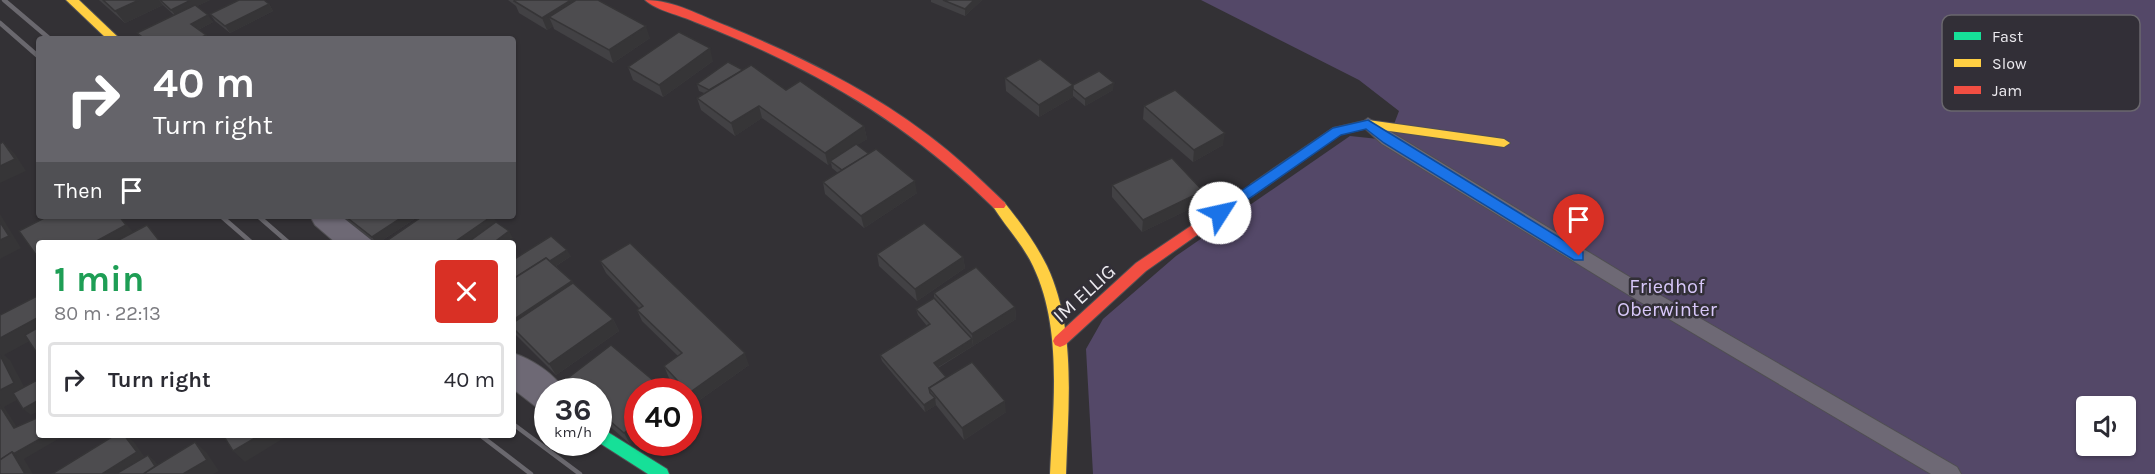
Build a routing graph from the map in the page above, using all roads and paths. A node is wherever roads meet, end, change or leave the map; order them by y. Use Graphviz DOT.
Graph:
graph roads {
  1 [pos="72,0"];
  2 [pos="651,0"];
  3 [pos="110,36"];
  4 [pos="1368,124"];
  5 [pos="1504,143"];
  6 [pos="330,219"];
  7 [pos="354,240"];
  8 [pos="1060,341"];
  9 [pos="516,370"];
  10 [pos="534,384"];
  11 [pos="612,442"];
  12 [pos="661,474"];
  13 [pos="1058,474"];
  14 [pos="1950,474"];
  1 -- 3 [label="street"];
  2 -- 8 [label="street, IM ELLIG"];
  4 -- 5 [label="street, IM ELLIG"];
  4 -- 8 [label="street, IM ELLIG"];
  4 -- 14 [label="lane"];
  6 -- 7 [label="street"];
  8 -- 13 [label="street"];
  9 -- 10 [label="street"];
  11 -- 12 [label="street"];
}
